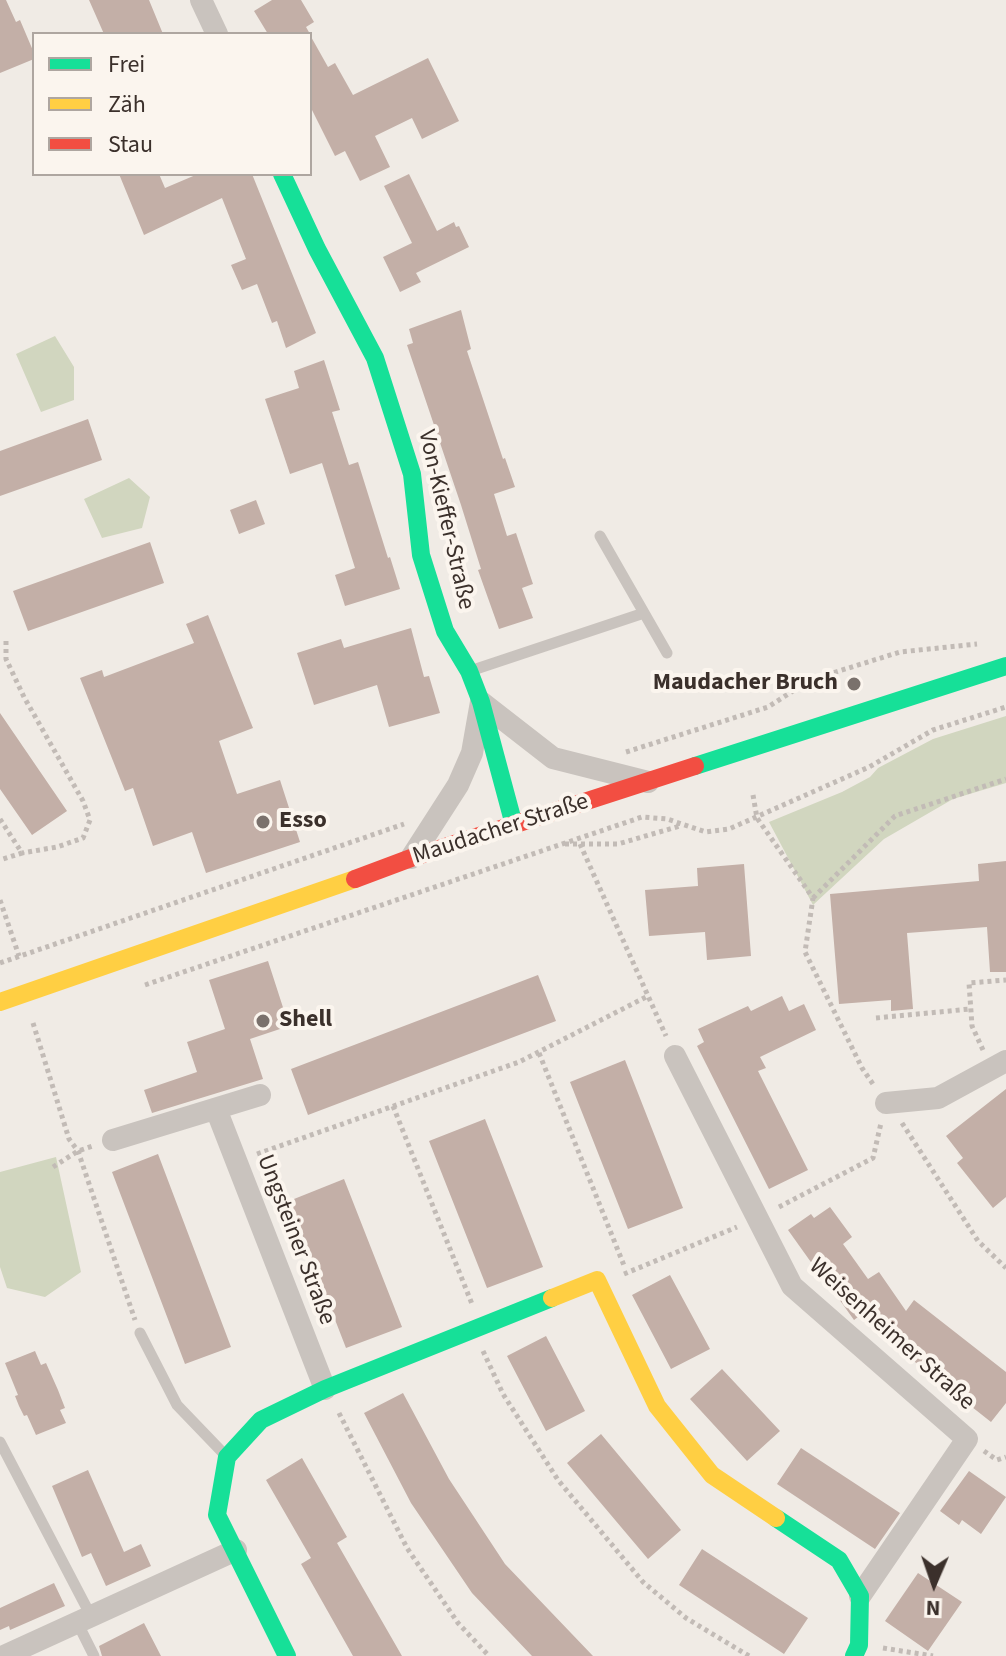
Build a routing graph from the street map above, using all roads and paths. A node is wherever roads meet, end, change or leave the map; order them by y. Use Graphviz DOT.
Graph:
graph roads {
  1 [pos="201,0"];
  2 [pos="216,32"];
  3 [pos="283,176"];
  4 [pos="600,536"];
  5 [pos="644,613"];
  6 [pos="6,641"];
  7 [pos="985,641"];
  8 [pos="667,653"];
  9 [pos="1006,666"];
  10 [pos="469,671"];
  11 [pos="481,702"];
  12 [pos="1006,707"];
  13 [pos="584,765"];
  14 [pos="1006,779"];
  15 [pos="649,783"];
  16 [pos="753,795"];
  17 [pos="441,811"];
  18 [pos="757,818"];
  19 [pos="0,819"];
  20 [pos="514,825"];
  21 [pos="681,826"];
  22 [pos="563,844"];
  23 [pos="580,844"];
  24 [pos="22,853"];
  25 [pos="411,858"];
  26 [pos="0,860"];
  27 [pos="813,898"];
  28 [pos="0,900"];
  29 [pos="19,956"];
  30 [pos="0,963"];
  31 [pos="1006,980"];
  32 [pos="133,989"];
  33 [pos="648,996"];
  34 [pos="0,1002"];
  35 [pos="970,1009"];
  36 [pos="47,1018"];
  37 [pos="876,1018"];
  38 [pos="33,1023"];
  39 [pos="22,1026"];
  40 [pos="539,1053"];
  41 [pos="675,1056"];
  42 [pos="999,1065"];
  43 [pos="260,1095"];
  44 [pos="886,1103"];
  45 [pos="393,1106"];
  46 [pos="216,1109"];
  47 [pos="113,1140"];
  48 [pos="78,1151"];
  49 [pos="236,1161"];
  50 [pos="53,1167"];
  51 [pos="1006,1268"];
  52 [pos="627,1273"];
  53 [pos="473,1330"];
  54 [pos="140,1333"];
  55 [pos="325,1389"];
  56 [pos="0,1442"];
  57 [pos="227,1457"];
  58 [pos="236,1550"];
  59 [pos="860,1596"];
  60 [pos="84,1620"];
  61 [pos="856,1650"];
  62 [pos="4,1656"];
  63 [pos="94,1656"];
  64 [pos="287,1656"];
  65 [pos="489,1656"];
  66 [pos="749,1656"];
  67 [pos="933,1656"];
  1 -- 2 [label="street"];
  3 -- 10 [label="street, Von-Kieffer-Straße"];
  4 -- 5 [label="lane"];
  5 -- 8 [label="lane"];
  5 -- 10 [label="lane"];
  6 -- 24 [label="path"];
  7 -- 13 [label="path"];
  9 -- 15 [label="street, Maudacher Straße"];
  10 -- 11 [label="street, Von-Kieffer-Straße"];
  11 -- 13 [label="street"];
  11 -- 17 [label="street"];
  11 -- 20 [label="street, Von-Kieffer-Straße"];
  12 -- 18 [label="path"];
  13 -- 15 [label="street"];
  14 -- 27 [label="path"];
  15 -- 20 [label="street, Maudacher Straße"];
  16 -- 18 [label="path"];
  17 -- 25 [label="street"];
  17 -- 29 [label="path"];
  18 -- 21 [label="path"];
  18 -- 27 [label="path"];
  19 -- 24 [label="path"];
  20 -- 25 [label="street, Maudacher Straße"];
  21 -- 22 [label="path"];
  21 -- 23 [label="path"];
  22 -- 23 [label="path"];
  22 -- 32 [label="path"];
  23 -- 33 [label="path"];
  24 -- 26 [label="path"];
  25 -- 34 [label="street, Maudacher Straße"];
  27 -- 44 [label="path"];
  28 -- 29 [label="path"];
  29 -- 30 [label="path"];
  31 -- 35 [label="path"];
  33 -- 40 [label="path"];
  33 -- 41 [label="path"];
  35 -- 37 [label="path"];
  35 -- 42 [label="path"];
  36 -- 38 [label="path"];
  38 -- 39 [label="path"];
  38 -- 48 [label="path"];
  40 -- 45 [label="path"];
  40 -- 52 [label="path"];
  41 -- 59 [label="street, Weisenheimer Straße"];
  42 -- 44 [label="street"];
  43 -- 46 [label="street"];
  44 -- 51 [label="path"];
  45 -- 49 [label="path"];
  45 -- 53 [label="path"];
  46 -- 47 [label="street"];
  46 -- 49 [label="street, Ungsteiner Straße"];
  47 -- 48 [label="path"];
  48 -- 50 [label="path"];
  48 -- 54 [label="path"];
  49 -- 55 [label="street, Ungsteiner Straße"];
  53 -- 55 [label="street"];
  53 -- 59 [label="street"];
  53 -- 66 [label="path"];
  54 -- 57 [label="lane"];
  55 -- 57 [label="street"];
  55 -- 65 [label="path"];
  56 -- 60 [label="lane"];
  57 -- 58 [label="street"];
  58 -- 60 [label="street"];
  58 -- 64 [label="street"];
  59 -- 61 [label="street"];
  60 -- 62 [label="street"];
  60 -- 63 [label="lane"];
  61 -- 67 [label="path"];
}
